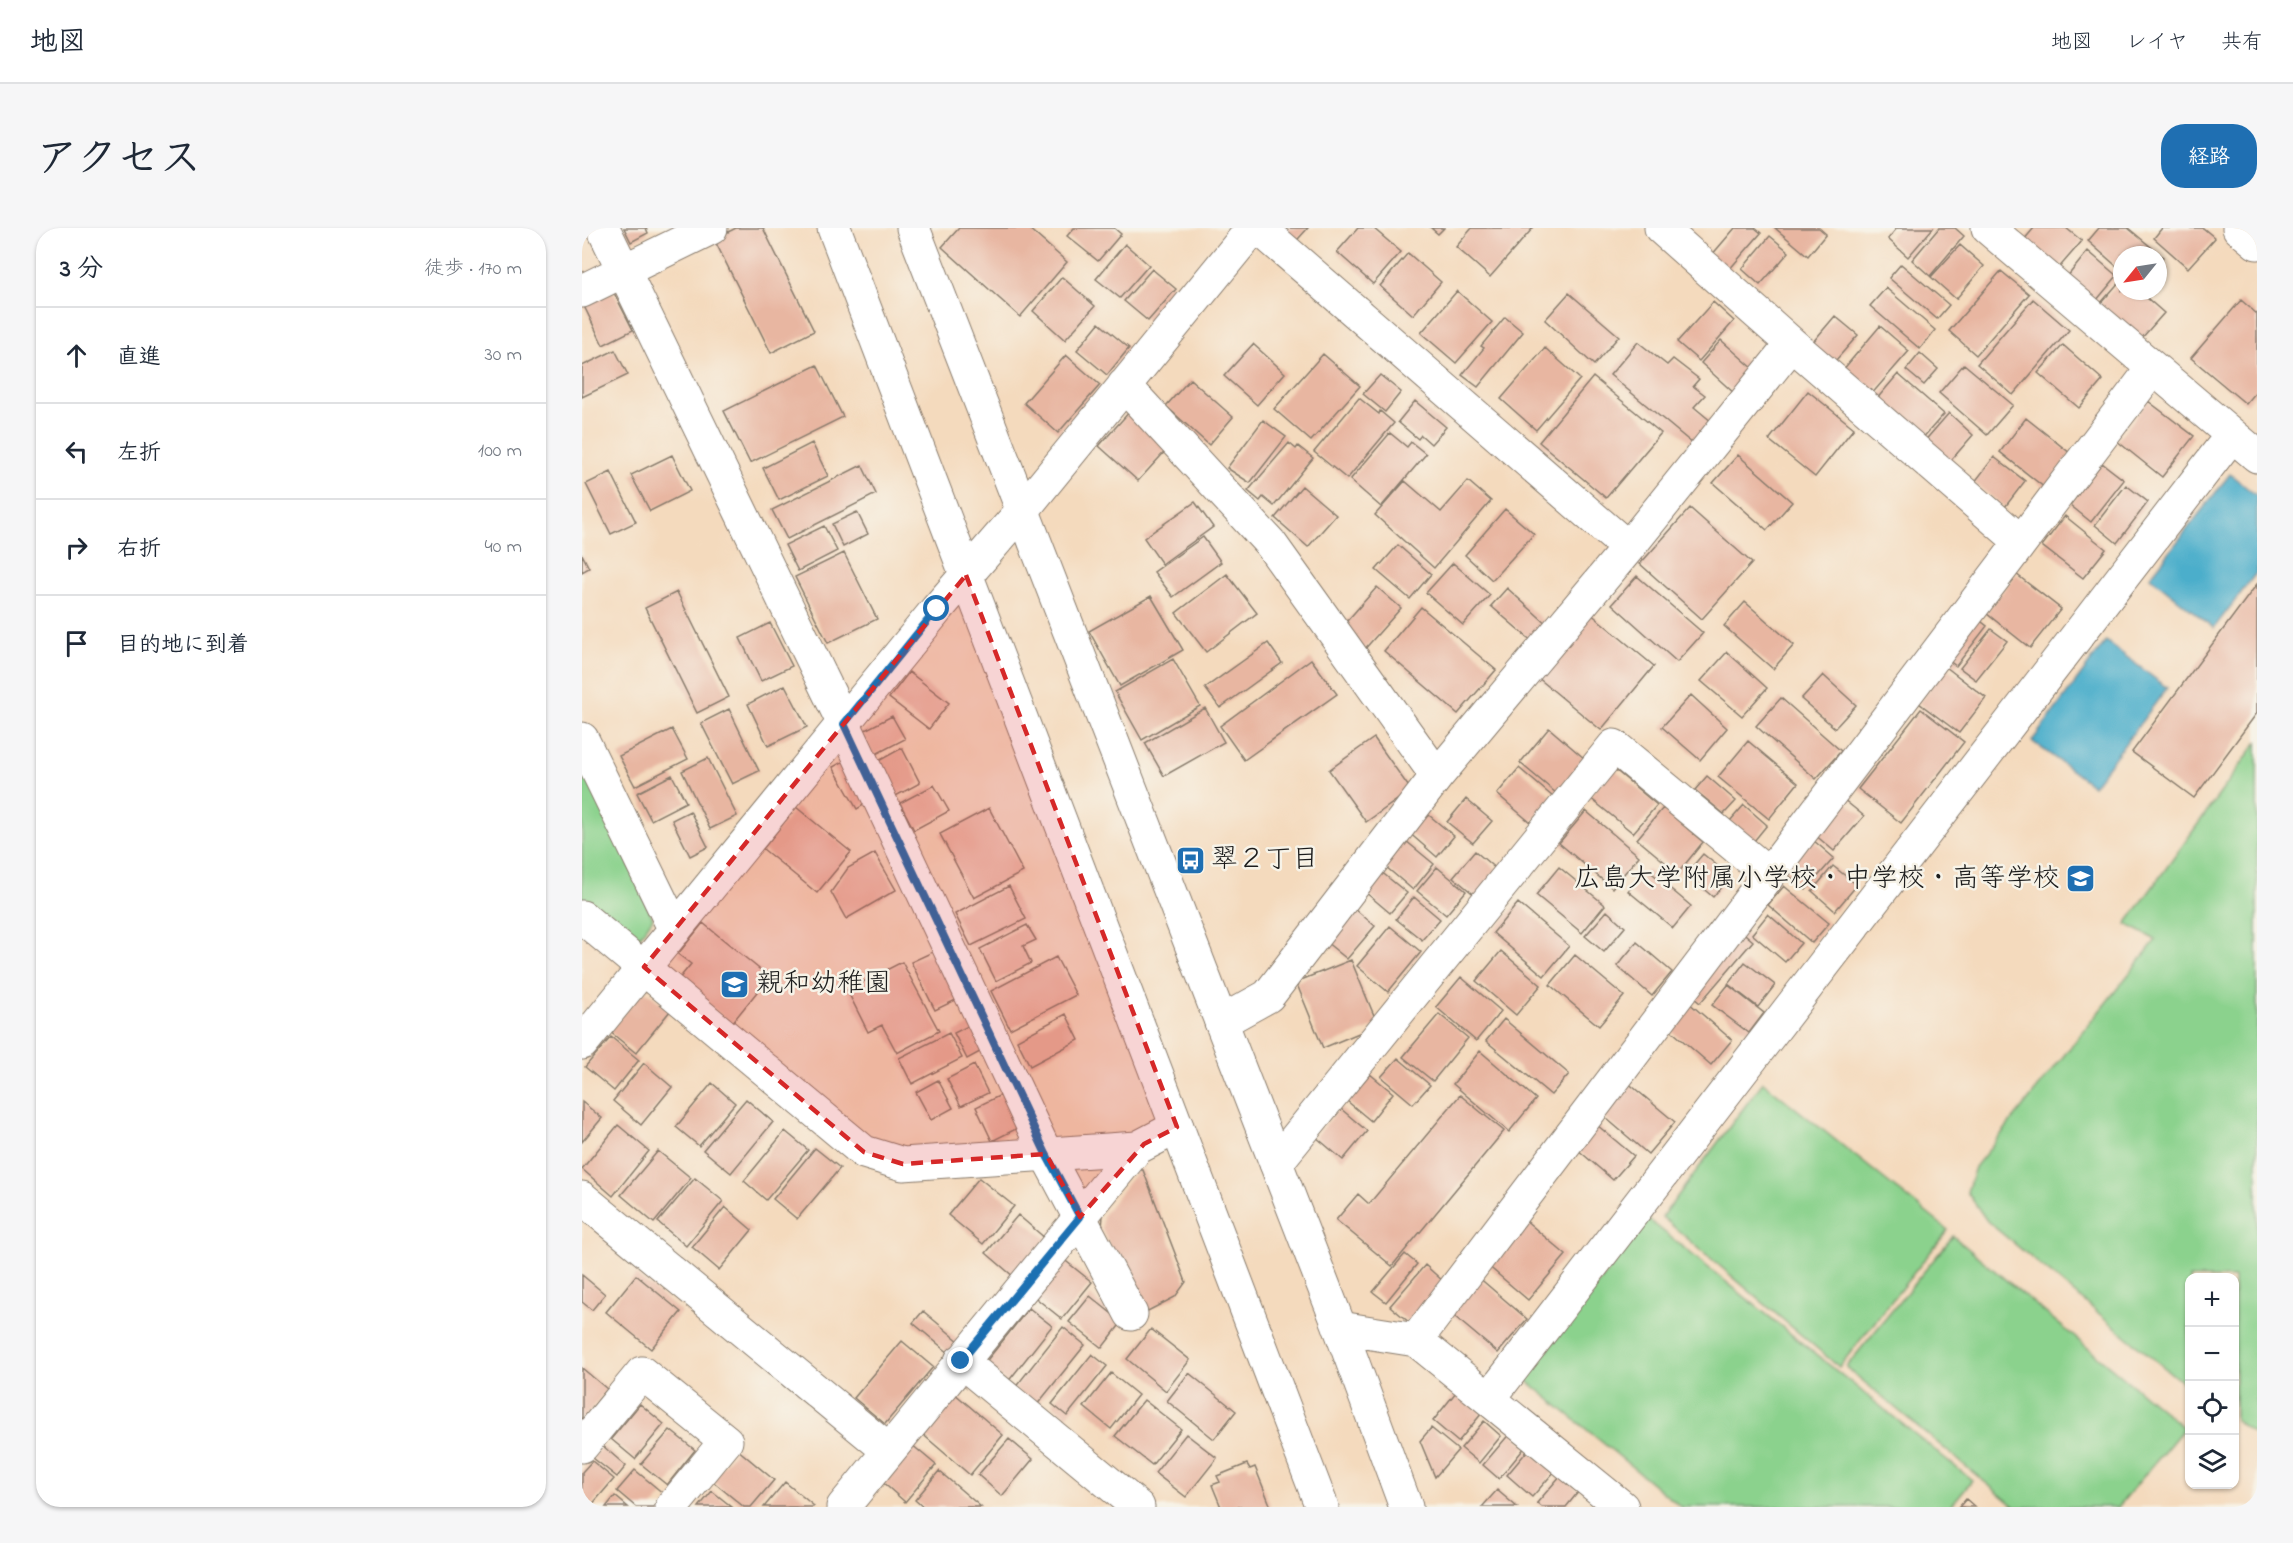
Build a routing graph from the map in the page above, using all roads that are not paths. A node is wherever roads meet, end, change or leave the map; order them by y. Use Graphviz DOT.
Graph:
graph roads {
  1 [pos="603,228"];
  2 [pos="711,228"];
  3 [pos="834,228"];
  4 [pos="914,228"];
  5 [pos="1253,228"];
  6 [pos="1259,228"];
  7 [pos="1661,228"];
  8 [pos="1988,228"];
  9 [pos="2239,228"];
  10 [pos="2257,243"];
  11 [pos="624,271"];
  12 [pos="582,291"];
  13 [pos="1792,344"];
  14 [pos="2153,368"];
  15 [pos="1124,386"];
  16 [pos="2232,435"];
  17 [pos="2257,456"];
  18 [pos="1022,511"];
  19 [pos="2021,542"];
  20 [pos="1628,548"];
  21 [pos="966,575"];
  22 [pos="844,724"];
  23 [pos="582,739"];
  24 [pos="1437,776"];
  25 [pos="1769,874"];
  26 [pos="582,917"];
  27 [pos="675,930"];
  28 [pos="644,967"];
  29 [pos="1221,1022"];
  30 [pos="582,1043"];
  31 [pos="1177,1127"];
  32 [pos="1137,1148"];
  33 [pos="1046,1154"];
  34 [pos="1276,1163"];
  35 [pos="582,1198"];
  36 [pos="1080,1217"];
  37 [pos="1131,1314"];
  38 [pos="1340,1328"];
  39 [pos="1416,1340"];
  40 [pos="961,1361"];
  41 [pos="1489,1399"];
  42 [pos="582,1446"];
  43 [pos="888,1450"];
  44 [pos="672,1507"];
  45 [pos="843,1507"];
  46 [pos="1138,1507"];
  47 [pos="1322,1507"];
  48 [pos="1406,1507"];
  49 [pos="1622,1507"];
  1 -- 11 [label="street"];
  2 -- 11 [label="street"];
  3 -- 21 [label="street"];
  4 -- 18 [label="street"];
  5 -- 15 [label="street"];
  6 -- 20 [label="street"];
  7 -- 13 [label="street"];
  8 -- 14 [label="street"];
  9 -- 10 [label="street"];
  11 -- 12 [label="street"];
  11 -- 22 [label="street"];
  13 -- 19 [label="street"];
  13 -- 20 [label="street"];
  14 -- 16 [label="street"];
  14 -- 19 [label="street"];
  15 -- 18 [label="street"];
  15 -- 24 [label="street"];
  16 -- 17 [label="street"];
  16 -- 41 [label="street"];
  18 -- 21 [label="street"];
  18 -- 29 [label="street"];
  19 -- 25 [label="street"];
  20 -- 24 [label="street"];
  21 -- 22 [label="street"];
  21 -- 31 [label="street"];
  22 -- 27 [label="street"];
  22 -- 33 [label="street"];
  23 -- 27 [label="street"];
  24 -- 29 [label="street"];
  25 -- 34 [label="street"];
  25 -- 39 [label="street"];
  26 -- 28 [label="street"];
  27 -- 28 [label="street"];
  28 -- 30 [label="street"];
  28 -- 33 [label="street"];
  29 -- 34 [label="street"];
  31 -- 32 [label="street"];
  31 -- 47 [label="street"];
  32 -- 33 [label="street"];
  32 -- 36 [label="street"];
  33 -- 36 [label="street"];
  34 -- 38 [label="street"];
  35 -- 43 [label="street"];
  36 -- 37 [label="street"];
  36 -- 40 [label="street"];
  38 -- 39 [label="street"];
  38 -- 48 [label="street"];
  39 -- 41 [label="street"];
  40 -- 43 [label="street"];
  40 -- 46 [label="street"];
  41 -- 49 [label="street"];
  42 -- 44 [label="street"];
  43 -- 45 [label="street"];
}
